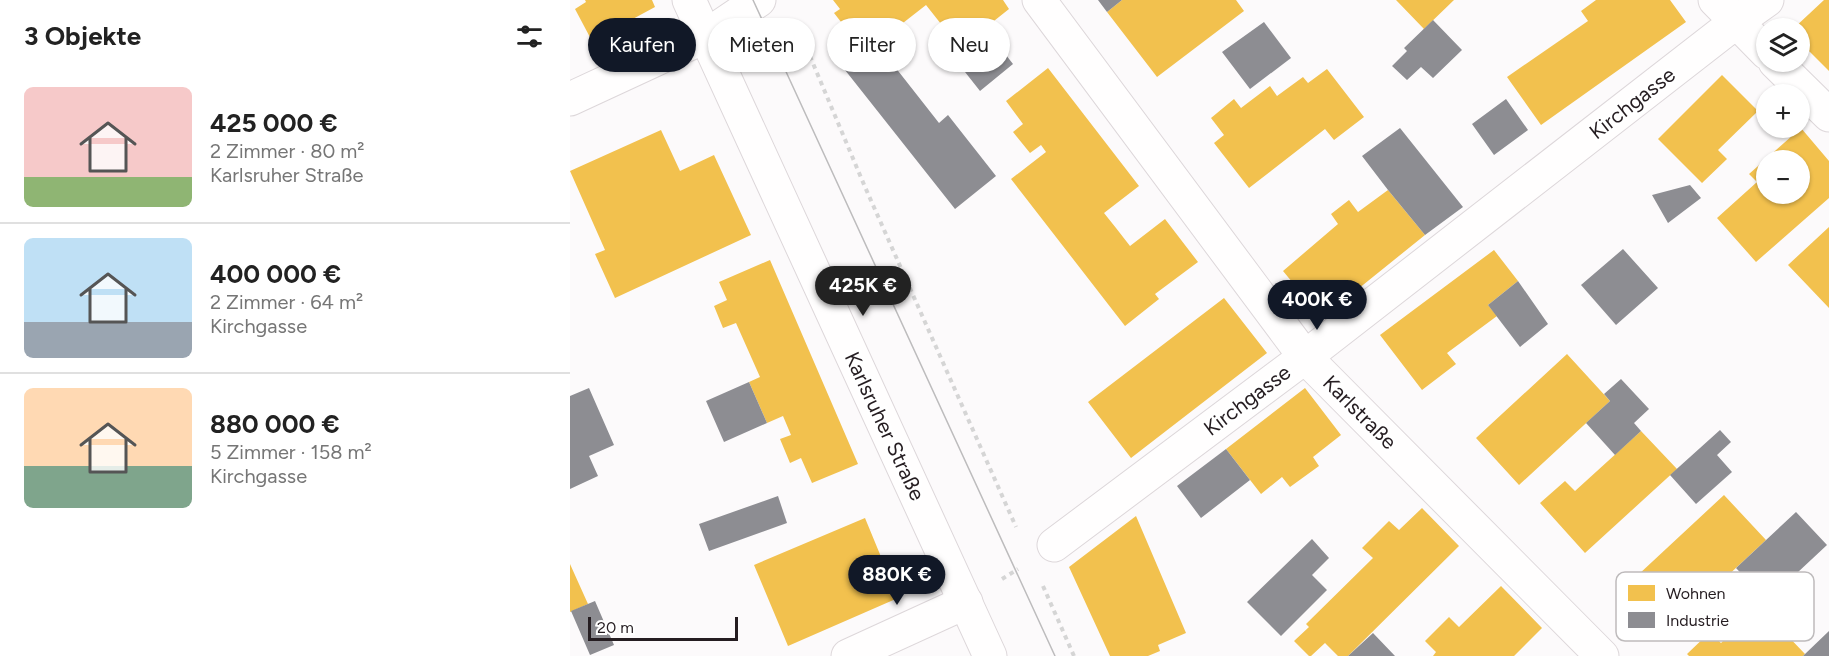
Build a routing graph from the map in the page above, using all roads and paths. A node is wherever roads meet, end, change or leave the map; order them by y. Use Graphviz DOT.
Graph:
graph roads {
  1 [pos="689,0"];
  2 [pos="759,0"];
  3 [pos="1039,0"];
  4 [pos="1767,0"];
  5 [pos="1725,11"];
  6 [pos="706,36"];
  7 [pos="1756,42"];
  8 [pos="815,67"];
  9 [pos="1785,72"];
  10 [pos="570,99"];
  11 [pos="1829,115"];
  12 [pos="1305,357"];
  13 [pos="1042,553"];
  14 [pos="966,602"];
  15 [pos="848,656"];
  16 [pos="990,656"];
  17 [pos="1074,656"];
  18 [pos="1602,656"];
  1 -- 6 [label="street, Karlsruher Straße"];
  2 -- 6 [label="street"];
  3 -- 12 [label="street, Karlstraße"];
  4 -- 5 [label="street, Kirchgasse"];
  5 -- 7 [label="street"];
  5 -- 12 [label="street, Kirchgasse"];
  6 -- 10 [label="street"];
  6 -- 14 [label="street, Karlsruher Straße"];
  8 -- 13 [label="path"];
  9 -- 11 [label="street"];
  12 -- 13 [label="street, Kirchgasse"];
  12 -- 18 [label="street, Karlstraße"];
  13 -- 14 [label="path"];
  13 -- 17 [label="path"];
  14 -- 15 [label="street"];
  14 -- 16 [label="street, Karlsruher Straße"];
}
